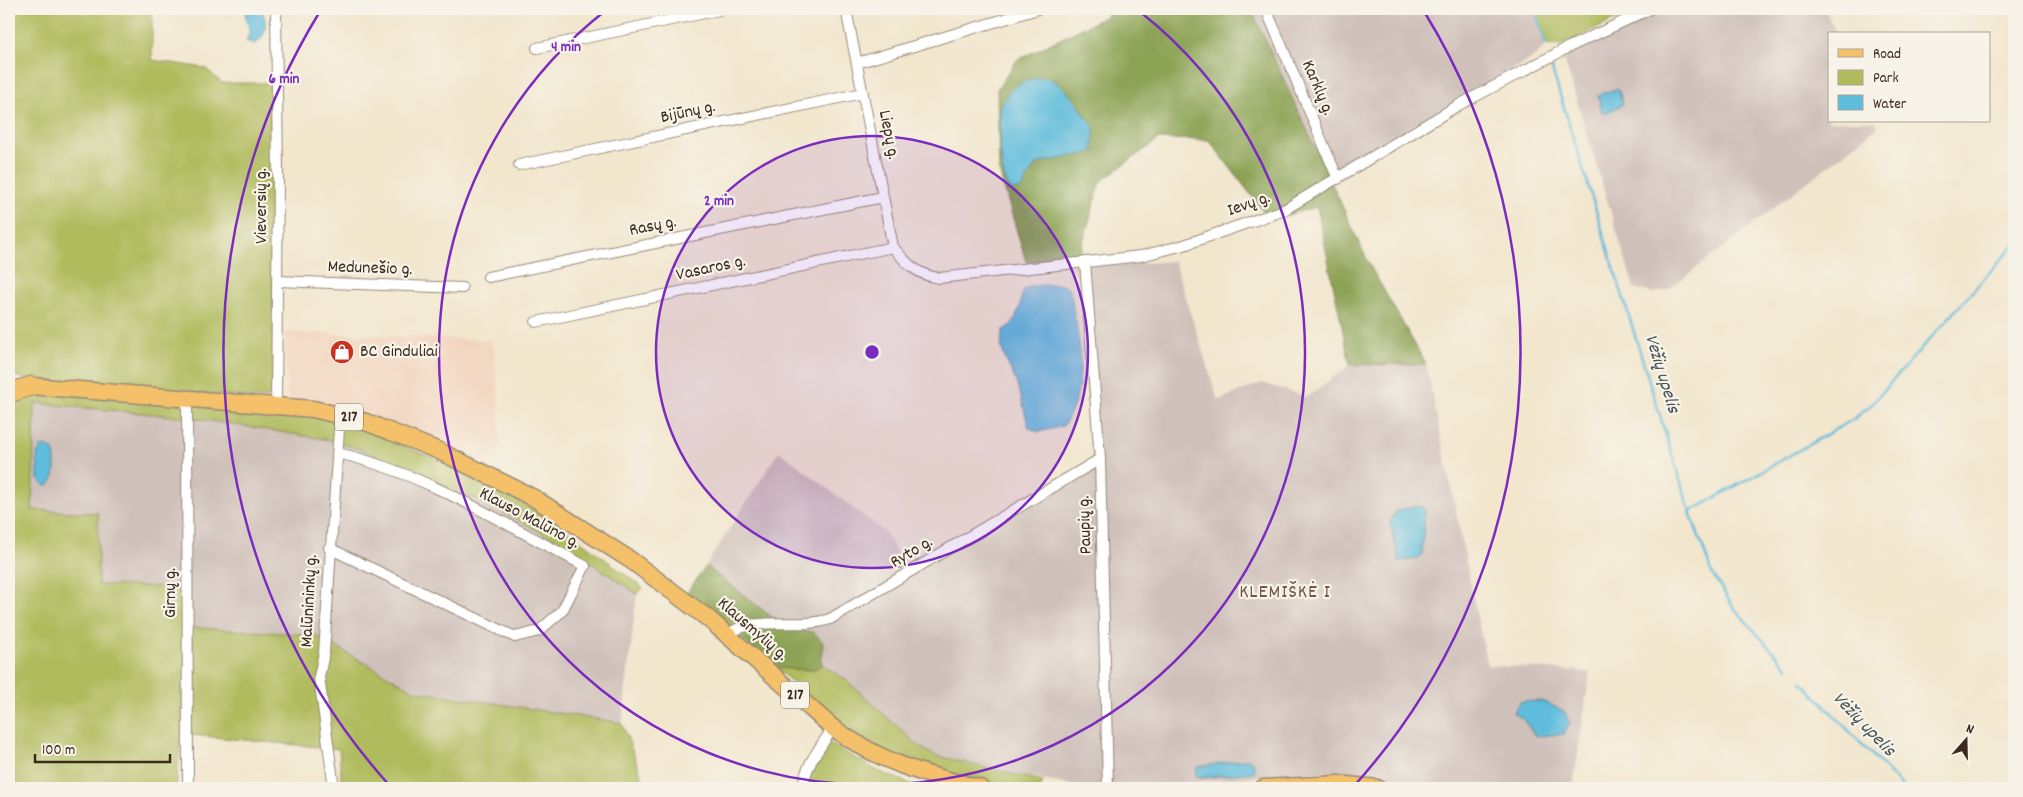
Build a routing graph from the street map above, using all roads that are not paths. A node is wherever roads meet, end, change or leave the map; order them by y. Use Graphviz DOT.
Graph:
graph roads {
  1 [pos="276,9"];
  2 [pos="724,9"];
  3 [pos="846,9"];
  4 [pos="1038,9"];
  5 [pos="1266,9"];
  6 [pos="1650,9"];
  7 [pos="537,48"];
  8 [pos="857,62"];
  9 [pos="863,93"];
  10 [pos="519,165"];
  11 [pos="1338,179"];
  12 [pos="883,197"];
  13 [pos="893,247"];
  14 [pos="1085,262"];
  15 [pos="906,263"];
  16 [pos="488,277"];
  17 [pos="278,281"];
  18 [pos="462,288"];
  19 [pos="536,322"];
  20 [pos="9,380"];
  21 [pos="31,386"];
  22 [pos="9,393"];
  23 [pos="187,398"];
  24 [pos="276,404"];
  25 [pos="340,414"];
  26 [pos="336,453"];
  27 [pos="1100,459"];
  28 [pos="329,548"];
  29 [pos="728,636"];
  30 [pos="833,728"];
  31 [pos="188,788"];
  32 [pos="334,788"];
  33 [pos="802,788"];
  34 [pos="980,788"];
  35 [pos="1108,788"];
  36 [pos="1263,788"];
  37 [pos="1377,788"];
  1 -- 17 [label="street, Vieversių g."];
  2 -- 7 [label="street"];
  3 -- 8 [label="street, Liepų g."];
  4 -- 8 [label="street"];
  5 -- 11 [label="street, Karklų g."];
  6 -- 11 [label="street, Ievų g."];
  8 -- 9 [label="street, Liepų g."];
  9 -- 10 [label="street, Bijūnų g."];
  9 -- 12 [label="street, Liepų g."];
  11 -- 14 [label="street, Ievų g."];
  12 -- 13 [label="street, Liepų g."];
  12 -- 16 [label="street, Rasų g."];
  13 -- 15 [label="street, Liepų g."];
  13 -- 19 [label="street, Vasaros g."];
  14 -- 15 [label="street, Ievų g."];
  14 -- 27 [label="street, Paupių g."];
  17 -- 18 [label="street, Medunešio g."];
  17 -- 24 [label="street, Vieversių g."];
  20 -- 21 [label="highway"];
  21 -- 22 [label="highway"];
  21 -- 23 [label="main road, 217"];
  23 -- 24 [label="main road, 217"];
  23 -- 31 [label="street, Girnų g."];
  24 -- 25 [label="main road, 217"];
  25 -- 26 [label="street, Malūnininkų g."];
  25 -- 29 [label="main road, Klausmylių g. / 217"];
  26 -- 28 [label="street, Malūnininkų g."];
  26 -- 28 [label="street, Klauso Malūno g."];
  27 -- 29 [label="street, Ryto g."];
  27 -- 35 [label="street, Paupių g."];
  28 -- 32 [label="street, Malūnininkų g."];
  29 -- 30 [label="main road, Klausmylių g. / 217"];
  30 -- 33 [label="street"];
  30 -- 34 [label="main road, Klausmylių g. / 217"];
  36 -- 37 [label="main road"];
}
